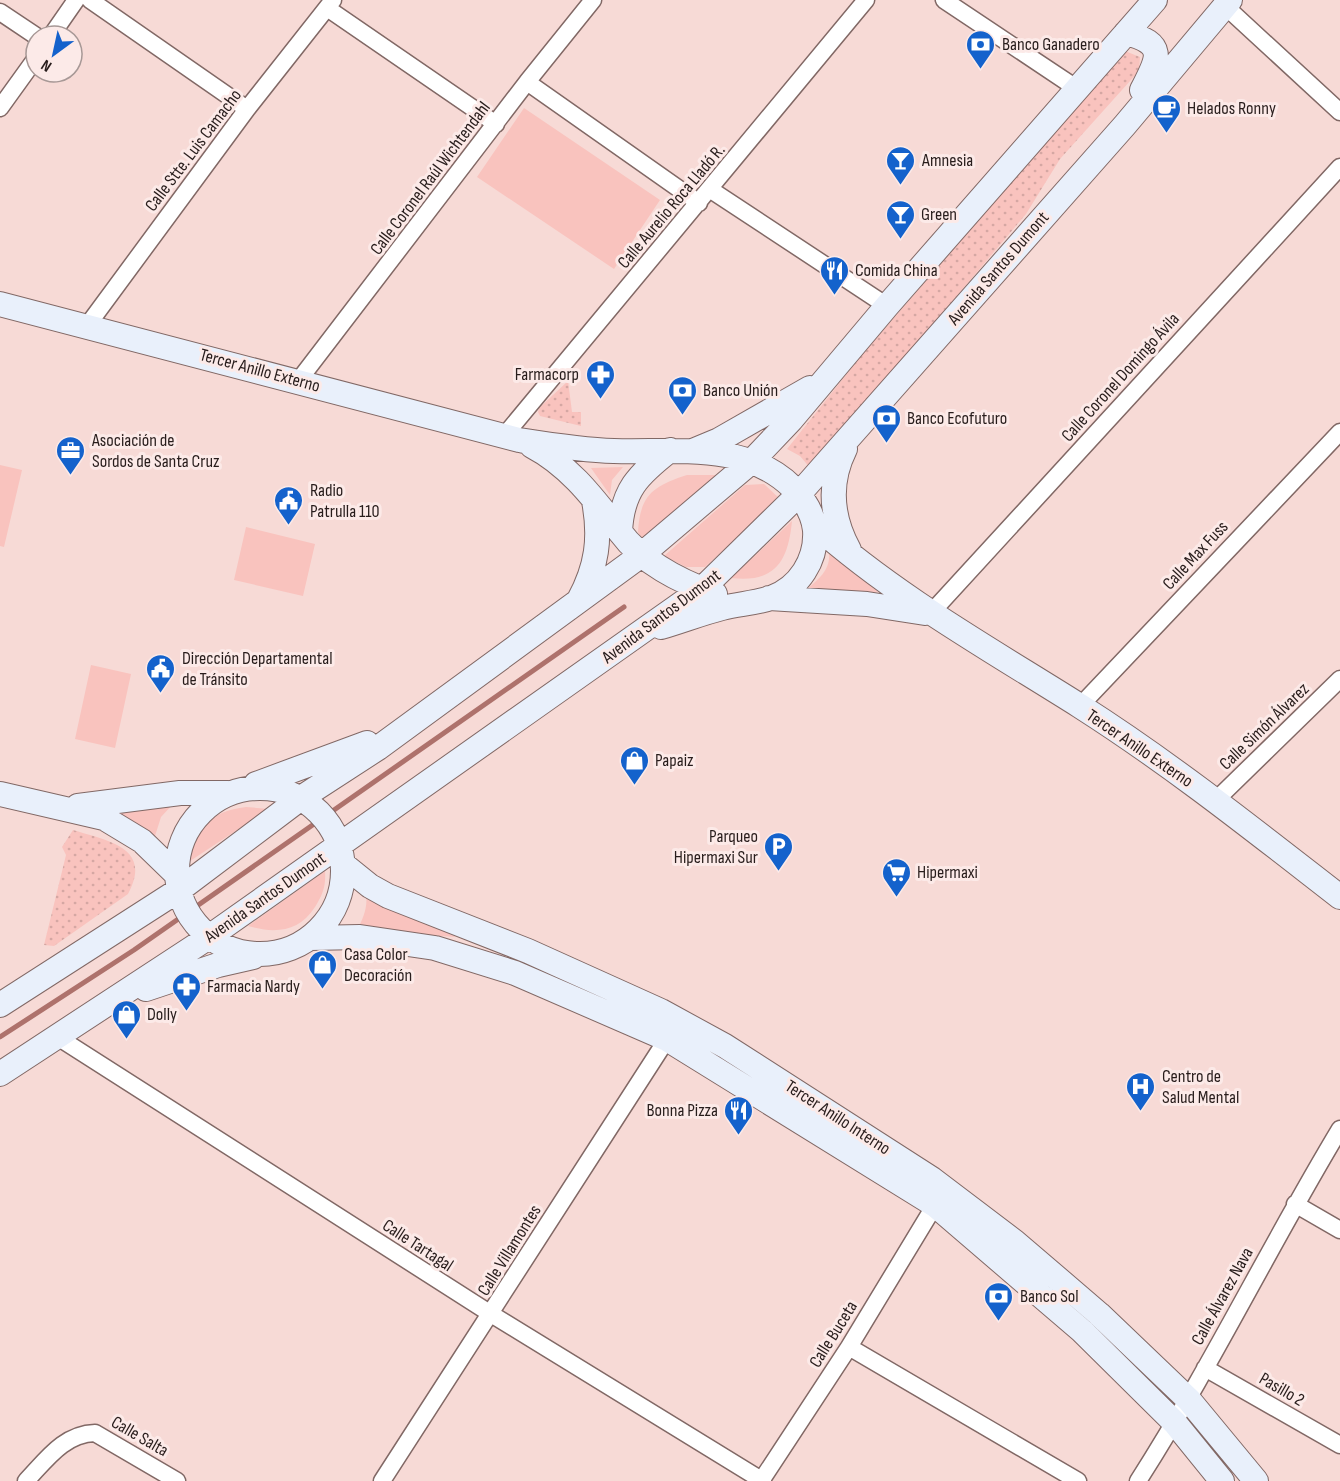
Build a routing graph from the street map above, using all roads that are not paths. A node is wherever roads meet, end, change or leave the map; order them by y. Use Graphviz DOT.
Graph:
graph roads {
  1 [pos="76,0"];
  2 [pos="90,0"];
  3 [pos="593,0"];
  4 [pos="866,0"];
  5 [pos="945,0"];
  6 [pos="1155,0"];
  7 [pos="1166,0"];
  8 [pos="1227,3"];
  9 [pos="330,4"];
  10 [pos="0,12"];
  11 [pos="59,24"];
  12 [pos="24,28"];
  13 [pos="1126,33"];
  14 [pos="1188,50"];
  15 [pos="24,75"];
  16 [pos="527,82"];
  17 [pos="1076,88"];
  18 [pos="0,108"];
  19 [pos="247,109"];
  20 [pos="1340,111"];
  21 [pos="496,124"];
  22 [pos="1125,125"];
  23 [pos="1340,167"];
  24 [pos="711,190"];
  25 [pos="699,203"];
  26 [pos="0,304"];
  27 [pos="887,306"];
  28 [pos="87,326"];
  29 [pos="828,377"];
  30 [pos="299,380"];
  31 [pos="856,429"];
  32 [pos="1340,432"];
  33 [pos="512,438"];
  34 [pos="681,450"];
  35 [pos="752,461"];
  36 [pos="799,494"];
  37 [pos="593,499"];
  38 [pos="814,524"];
  39 [pos="620,532"];
  40 [pos="647,560"];
  41 [pos="854,560"];
  42 [pos="695,586"];
  43 [pos="760,600"];
  44 [pos="578,603"];
  45 [pos="930,614"];
  46 [pos="639,635"];
  47 [pos="1340,679"];
  48 [pos="1080,706"];
  49 [pos="400,731"];
  50 [pos="235,791"];
  51 [pos="0,794"];
  52 [pos="1216,800"];
  53 [pos="307,802"];
  54 [pos="61,808"];
  55 [pos="339,847"];
  56 [pos="179,889"];
  57 [pos="1340,897"];
  58 [pos="204,932"];
  59 [pos="310,938"];
  60 [pos="426,946"];
  61 [pos="528,951"];
  62 [pos="273,953"];
  63 [pos="110,1002"];
  64 [pos="0,1005"];
  65 [pos="56,1036"];
  66 [pos="667,1039"];
  67 [pos="725,1046"];
  68 [pos="0,1074"];
  69 [pos="735,1081"];
  70 [pos="797,1090"];
  71 [pos="1340,1129"];
  72 [pos="1294,1204"];
  73 [pos="934,1205"];
  74 [pos="1340,1230"];
  75 [pos="492,1314"];
  76 [pos="849,1347"];
  77 [pos="1205,1368"];
  78 [pos="1189,1400"];
  79 [pos="1175,1423"];
  80 [pos="1340,1445"];
  81 [pos="26,1481"];
  82 [pos="177,1481"];
  83 [pos="382,1481"];
  84 [pos="762,1481"];
  85 [pos="1078,1481"];
  86 [pos="1138,1481"];
  87 [pos="1222,1481"];
  88 [pos="1256,1481"];
  1 -- 11 [label="street"];
  2 -- 19 [label="street"];
  3 -- 16 [label="street, Calle Coronel Raúl Wichtendahl"];
  4 -- 24 [label="street, Calle Aurelio Roca Lladó R."];
  5 -- 17 [label="street"];
  6 -- 13 [label="main road"];
  7 -- 14 [label="main road"];
  8 -- 14 [label="main road, Avenida Santos Dumont"];
  8 -- 20 [label="street"];
  9 -- 19 [label="street, Calle Stte. Luis Camacho"];
  9 -- 21 [label="street"];
  10 -- 12 [label="street"];
  13 -- 17 [label="main road"];
  13 -- 22 [label="main road"];
  14 -- 22 [label="main road, Avenida Santos Dumont"];
  15 -- 18 [label="street"];
  16 -- 21 [label="street, Calle Coronel Raúl Wichtendahl"];
  16 -- 25 [label="street"];
  17 -- 27 [label="main road"];
  19 -- 28 [label="street, Calle Stte. Luis Camacho"];
  21 -- 30 [label="street, Calle Coronel Raúl Wichtendahl"];
  22 -- 31 [label="main road, Avenida Santos Dumont"];
  23 -- 45 [label="street, Calle Coronel Domingo Ávila"];
  24 -- 25 [label="street, Calle Aurelio Roca Lladó R."];
  24 -- 27 [label="street"];
  25 -- 33 [label="street, Calle Aurelio Roca Lladó R."];
  26 -- 28 [label="main road, Tercer Anillo Externo"];
  27 -- 29 [label="main road"];
  28 -- 30 [label="main road, Tercer Anillo Externo"];
  29 -- 34 [label="main road"];
  29 -- 35 [label="main road"];
  30 -- 33 [label="main road, Tercer Anillo Externo"];
  31 -- 36 [label="main road, Avenida Santos Dumont"];
  31 -- 41 [label="main road"];
  32 -- 48 [label="street, Calle Max Fuss"];
  33 -- 34 [label="main road, Tercer Anillo Externo"];
  33 -- 37 [label="main road, Tercer Anillo Externo"];
  34 -- 35 [label="main road, Tercer Anillo Externo"];
  34 -- 39 [label="main road"];
  35 -- 36 [label="main road, Tercer Anillo Externo"];
  35 -- 40 [label="main road"];
  36 -- 38 [label="main road"];
  36 -- 42 [label="main road, Avenida Santos Dumont"];
  37 -- 39 [label="main road, Tercer Anillo Externo"];
  37 -- 44 [label="main road"];
  38 -- 41 [label="main road, Tercer Anillo Externo"];
  38 -- 43 [label="main road"];
  39 -- 40 [label="main road, Tercer Anillo Externo"];
  40 -- 42 [label="main road"];
  40 -- 44 [label="main road"];
  41 -- 45 [label="main road, Tercer Anillo Externo"];
  42 -- 43 [label="main road"];
  42 -- 46 [label="main road, Avenida Santos Dumont"];
  43 -- 45 [label="main road, Tercer Anillo Externo"];
  43 -- 46 [label="main road"];
  44 -- 49 [label="main road"];
  45 -- 48 [label="main road, Tercer Anillo Externo"];
  46 -- 55 [label="main road, Avenida Santos Dumont"];
  47 -- 52 [label="street, Calle Simón Álvarez"];
  48 -- 52 [label="main road, Tercer Anillo Externo"];
  49 -- 50 [label="main road"];
  49 -- 53 [label="main road"];
  50 -- 53 [label="main road"];
  50 -- 54 [label="main road"];
  50 -- 56 [label="main road"];
  51 -- 54 [label="main road"];
  52 -- 57 [label="main road, Tercer Anillo Externo"];
  53 -- 55 [label="main road, Tercer Anillo Interno"];
  53 -- 56 [label="main road"];
  54 -- 56 [label="main road"];
  55 -- 58 [label="main road, Avenida Santos Dumont"];
  55 -- 59 [label="main road"];
  55 -- 61 [label="main road, Tercer Anillo Interno"];
  56 -- 58 [label="main road"];
  56 -- 64 [label="main road"];
  58 -- 62 [label="main road"];
  58 -- 63 [label="main road, Avenida Santos Dumont"];
  59 -- 60 [label="main road, Tercer Anillo Interno"];
  59 -- 62 [label="main road"];
  60 -- 61 [label="main road"];
  60 -- 66 [label="main road, Tercer Anillo Interno"];
  61 -- 67 [label="main road, Tercer Anillo Interno"];
  62 -- 63 [label="main road"];
  63 -- 65 [label="main road, Avenida Santos Dumont"];
  65 -- 68 [label="main road, Avenida Santos Dumont"];
  65 -- 75 [label="street, Calle Tartagal"];
  66 -- 67 [label="main road"];
  66 -- 69 [label="main road, Tercer Anillo Interno"];
  66 -- 75 [label="street, Calle Villamontes"];
  67 -- 70 [label="main road, Tercer Anillo Interno"];
  69 -- 70 [label="main road"];
  69 -- 73 [label="main road, Tercer Anillo Interno"];
  70 -- 78 [label="main road, Tercer Anillo Interno"];
  71 -- 72 [label="street, Calle Álvarez Nava"];
  72 -- 74 [label="street"];
  72 -- 77 [label="street, Calle Álvarez Nava"];
  73 -- 76 [label="street, Calle Buceta"];
  73 -- 79 [label="main road, Tercer Anillo Interno"];
  75 -- 83 [label="street, Calle Villamontes"];
  75 -- 84 [label="street, Calle Tartagal"];
  76 -- 84 [label="street, Calle Buceta"];
  76 -- 85 [label="street"];
  77 -- 78 [label="street, Calle Álvarez Nava"];
  77 -- 80 [label="street, Pasillo 2"];
  78 -- 79 [label="street, Calle Álvarez Nava"];
  78 -- 88 [label="main road, Tercer Anillo Interno"];
  79 -- 86 [label="street, Calle Álvarez Nava"];
  79 -- 87 [label="main road, Tercer Anillo Interno"];
  81 -- 82 [label="street, Calle Salta"];
}
